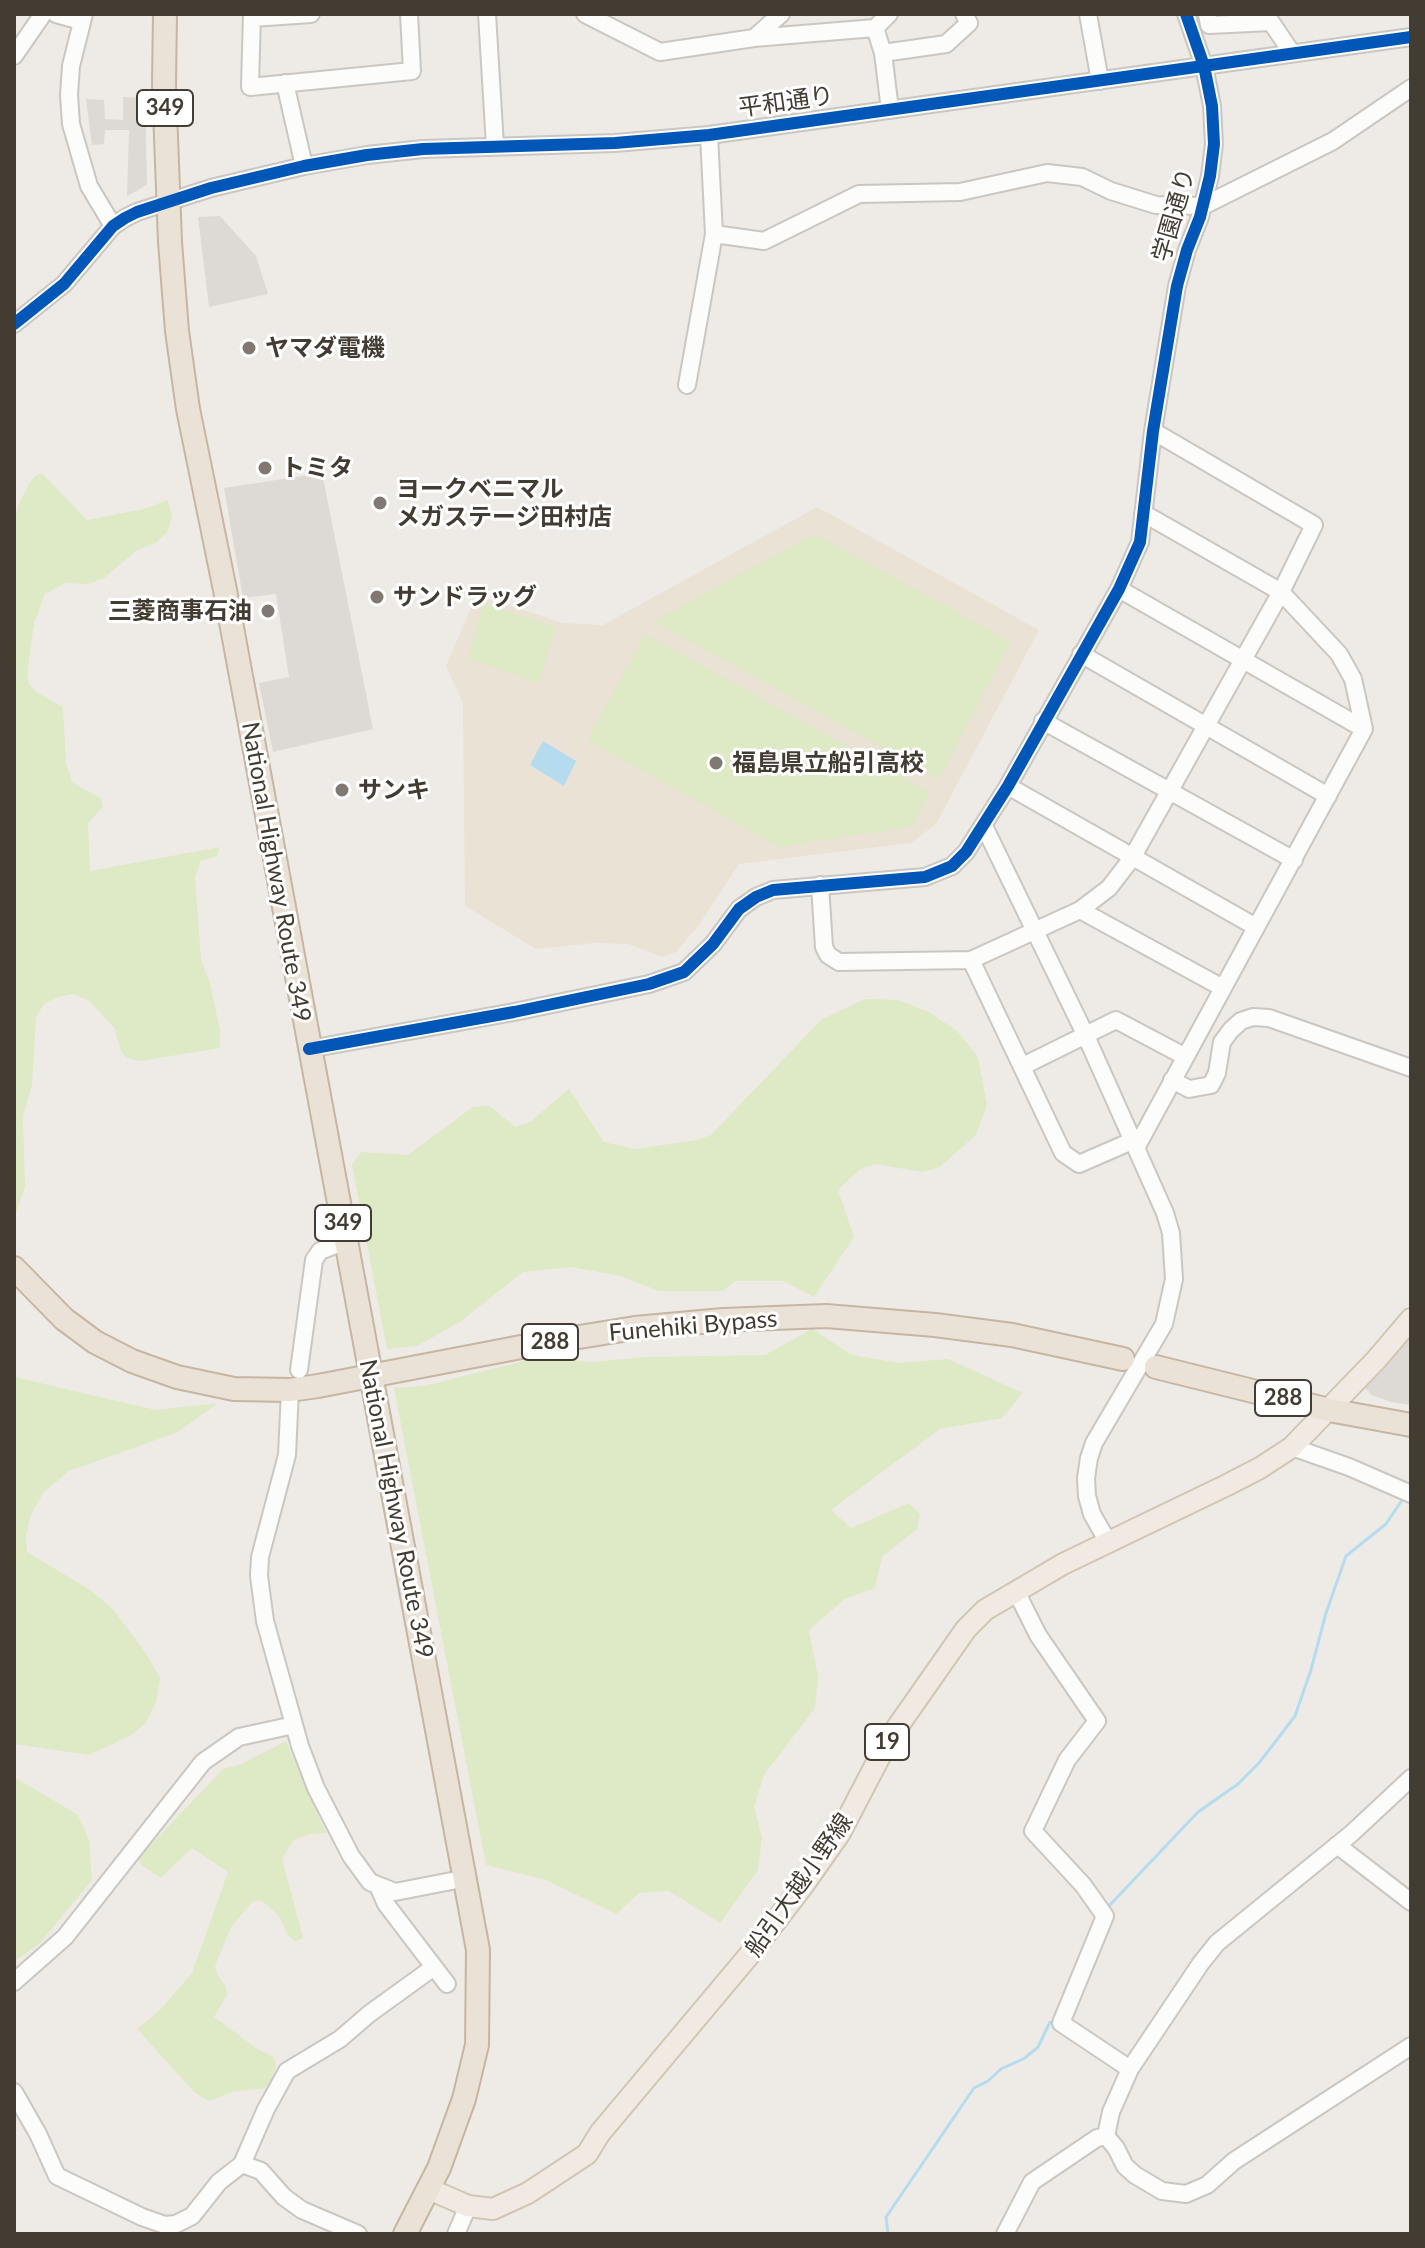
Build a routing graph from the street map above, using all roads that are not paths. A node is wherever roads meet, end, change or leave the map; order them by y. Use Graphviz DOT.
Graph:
graph roads {
  1 [pos="43,14"];
  2 [pos="56,14"];
  3 [pos="165,14"];
  4 [pos="311,14"];
  5 [pos="409,14"];
  6 [pos="487,14"];
  7 [pos="585,14"];
  8 [pos="781,14"];
  9 [pos="889,14"];
  10 [pos="964,14"];
  11 [pos="1088,14"];
  12 [pos="1186,14"];
  13 [pos="1207,14"];
  14 [pos="252,16"];
  15 [pos="83,17"];
  16 [pos="875,28"];
  17 [pos="1411,37"];
  18 [pos="754,38"];
  19 [pos="883,53"];
  20 [pos="1292,53"];
  21 [pos="14,56"];
  22 [pos="1204,66"];
  23 [pos="1100,81"];
  24 [pos="285,83"];
  25 [pos="1411,88"];
  26 [pos="890,110"];
  27 [pos="709,135"];
  28 [pos="495,146"];
  29 [pos="304,166"];
  30 [pos="168,202"];
  31 [pos="1203,206"];
  32 [pos="113,226"];
  33 [pos="714,234"];
  34 [pos="14,324"];
  35 [pos="687,385"];
  36 [pos="1153,431"];
  37 [pos="1143,513"];
  38 [pos="1119,589"];
  39 [pos="1281,592"];
  40 [pos="1081,654"];
  41 [pos="1243,661"];
  42 [pos="1043,721"];
  43 [pos="1206,725"];
  44 [pos="1364,729"];
  45 [pos="1008,786"];
  46 [pos="1169,791"];
  47 [pos="1328,796"];
  48 [pos="984,826"];
  49 [pos="1132,858"];
  50 [pos="1294,860"];
  51 [pos="820,885"];
  52 [pos="1080,910"];
  53 [pos="1256,927"];
  54 [pos="1036,932"];
  55 [pos="971,960"];
  56 [pos="1223,988"];
  57 [pos="1086,1036"];
  58 [pos="309,1049"];
  59 [pos="1184,1056"];
  60 [pos="1023,1066"];
  61 [pos="1411,1068"];
  62 [pos="1172,1080"];
  63 [pos="1134,1144"];
  64 [pos="346,1241"];
  65 [pos="14,1268"];
  66 [pos="1411,1319"];
  67 [pos="1123,1359"];
  68 [pos="1156,1367"];
  69 [pos="371,1376"];
  70 [pos="295,1380"];
  71 [pos="1329,1410"];
  72 [pos="1411,1425"];
  73 [pos="1292,1447"];
  74 [pos="1411,1494"];
  75 [pos="1108,1542"];
  76 [pos="1016,1591"];
  77 [pos="294,1725"];
  78 [pos="1411,1778"];
  79 [pos="1337,1845"];
  80 [pos="467,1878"];
  81 [pos="379,1888"];
  82 [pos="1411,1902"];
  83 [pos="434,1967"];
  84 [pos="14,1982"];
  85 [pos="447,1984"];
  86 [pos="1411,2046"];
  87 [pos="1130,2069"];
  88 [pos="14,2092"];
  89 [pos="1106,2136"];
  90 [pos="242,2164"];
  91 [pos="429,2189"];
  92 [pos="468,2206"];
  93 [pos="358,2234"];
  94 [pos="405,2234"];
  95 [pos="456,2234"];
  96 [pos="1005,2234"];
  1 -- 21 [label="street"];
  2 -- 15 [label="street"];
  3 -- 30 [label="highway, National Highway Route 349 / 349"];
  4 -- 14 [label="street"];
  5 -- 24 [label="street"];
  6 -- 28 [label="street"];
  7 -- 18 [label="street"];
  8 -- 18 [label="street"];
  9 -- 16 [label="street"];
  10 -- 19 [label="street"];
  11 -- 23 [label="street"];
  12 -- 22 [label="street, 学園通り"];
  13 -- 20 [label="street"];
  14 -- 24 [label="street"];
  15 -- 32 [label="street"];
  16 -- 18 [label="street"];
  16 -- 19 [label="street"];
  17 -- 20 [label="street, 平和通り"];
  19 -- 26 [label="street"];
  20 -- 22 [label="street, 平和通り"];
  22 -- 23 [label="street, 平和通り"];
  22 -- 31 [label="street, 学園通り"];
  23 -- 26 [label="street, 平和通り"];
  24 -- 29 [label="street"];
  25 -- 31 [label="street"];
  26 -- 27 [label="street, 平和通り"];
  27 -- 28 [label="street, 平和通り"];
  27 -- 33 [label="street"];
  28 -- 29 [label="street, 平和通り"];
  29 -- 30 [label="street, 平和通り"];
  30 -- 32 [label="street, 平和通り"];
  30 -- 58 [label="highway, National Highway Route 349 / 349"];
  31 -- 33 [label="street"];
  31 -- 36 [label="street, 学園通り"];
  32 -- 34 [label="street"];
  33 -- 35 [label="street"];
  36 -- 37 [label="street, 学園通り"];
  36 -- 39 [label="street"];
  37 -- 38 [label="street, 学園通り"];
  37 -- 39 [label="street"];
  38 -- 40 [label="street, 学園通り"];
  38 -- 41 [label="street"];
  39 -- 41 [label="street"];
  39 -- 44 [label="street"];
  40 -- 42 [label="street, 学園通り"];
  40 -- 43 [label="street"];
  41 -- 43 [label="street"];
  41 -- 44 [label="street"];
  42 -- 45 [label="street, 学園通り"];
  42 -- 46 [label="street"];
  43 -- 46 [label="street"];
  43 -- 47 [label="street"];
  44 -- 47 [label="street"];
  45 -- 48 [label="street, 学園通り"];
  45 -- 49 [label="street"];
  46 -- 49 [label="street"];
  46 -- 50 [label="street"];
  47 -- 50 [label="street"];
  48 -- 51 [label="street, 学園通り"];
  48 -- 54 [label="street"];
  49 -- 52 [label="street"];
  49 -- 53 [label="street"];
  50 -- 53 [label="street"];
  51 -- 55 [label="street"];
  51 -- 58 [label="street, 学園通り"];
  52 -- 54 [label="street"];
  52 -- 56 [label="street"];
  53 -- 56 [label="street"];
  54 -- 55 [label="street"];
  54 -- 57 [label="street"];
  55 -- 60 [label="street"];
  56 -- 59 [label="street"];
  57 -- 59 [label="street"];
  57 -- 60 [label="street"];
  57 -- 63 [label="street"];
  58 -- 64 [label="highway, National Highway Route 349 / 349"];
  59 -- 62 [label="street"];
  60 -- 63 [label="street"];
  61 -- 62 [label="street"];
  62 -- 63 [label="street"];
  63 -- 75 [label="street"];
  64 -- 69 [label="highway, National Highway Route 349 / 349"];
  64 -- 70 [label="street"];
  65 -- 70 [label="highway, Funehiki Bypass / 288"];
  66 -- 71 [label="main road, 船引大越小野線 / 19"];
  67 -- 69 [label="highway, Funehiki Bypass / 288"];
  68 -- 71 [label="highway, 288"];
  69 -- 70 [label="highway, Funehiki Bypass / 288"];
  69 -- 80 [label="highway, National Highway Route 349 / 349"];
  70 -- 77 [label="street"];
  71 -- 72 [label="highway, 288"];
  71 -- 73 [label="main road, 船引大越小野線 / 19"];
  73 -- 74 [label="street"];
  73 -- 75 [label="main road, 船引大越小野線 / 19"];
  75 -- 76 [label="main road, 船引大越小野線 / 19"];
  76 -- 87 [label="street"];
  76 -- 92 [label="main road, 船引大越小野線 / 19"];
  77 -- 81 [label="street"];
  77 -- 84 [label="street"];
  78 -- 79 [label="street"];
  79 -- 82 [label="street"];
  79 -- 87 [label="street"];
  80 -- 81 [label="street"];
  80 -- 91 [label="highway, National Highway Route 349 / 349"];
  81 -- 83 [label="street"];
  83 -- 85 [label="street"];
  83 -- 90 [label="street"];
  86 -- 89 [label="street"];
  87 -- 89 [label="street"];
  88 -- 90 [label="street"];
  89 -- 96 [label="street"];
  90 -- 93 [label="street"];
  91 -- 92 [label="main road, 船引大越小野線 / 19"];
  91 -- 94 [label="highway, National Highway Route 349 / 349"];
  92 -- 95 [label="street"];
}
